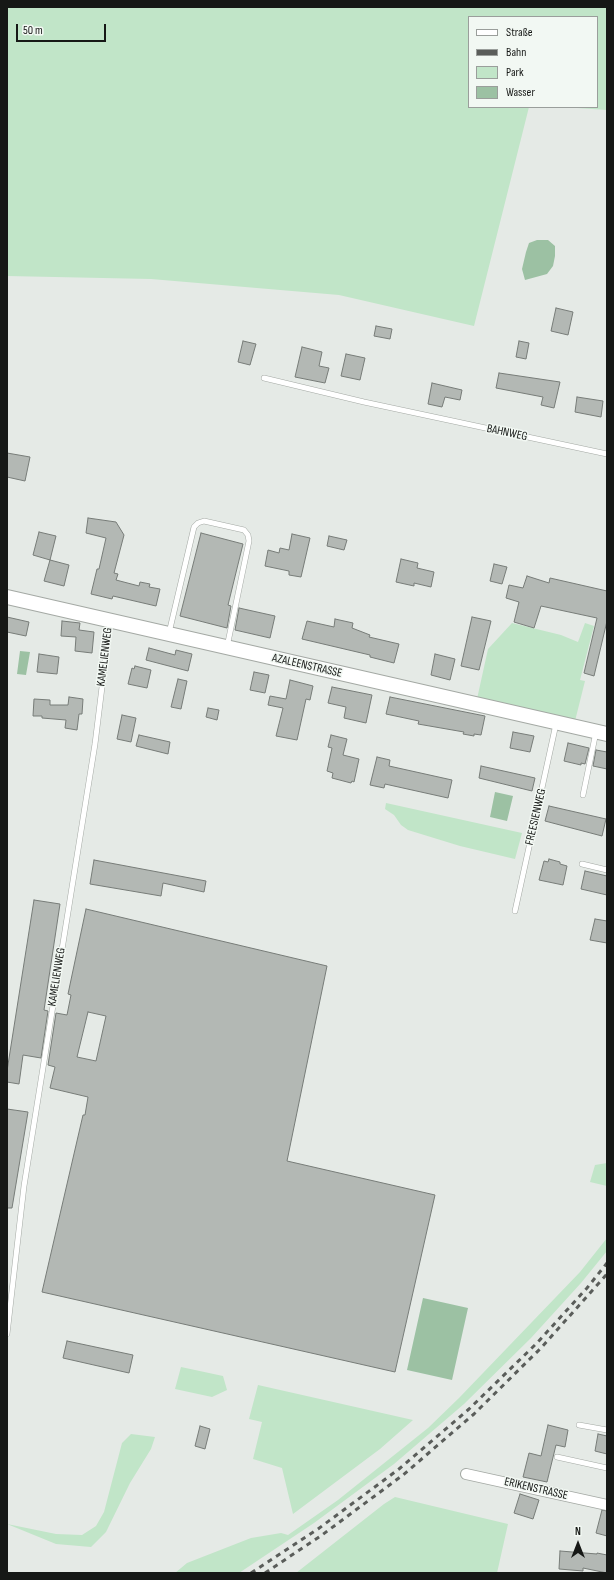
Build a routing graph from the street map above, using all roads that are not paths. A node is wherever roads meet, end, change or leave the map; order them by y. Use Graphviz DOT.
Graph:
graph roads {
  1 [pos="264,378"];
  2 [pos="607,454"];
  3 [pos="7,597"];
  4 [pos="110,621"];
  5 [pos="168,634"];
  6 [pos="227,647"];
  7 [pos="556,722"];
  8 [pos="602,733"];
  9 [pos="582,795"];
  10 [pos="582,864"];
  11 [pos="607,870"];
  12 [pos="514,911"];
  13 [pos="7,1334"];
  14 [pos="579,1425"];
  15 [pos="607,1430"];
  16 [pos="557,1457"];
  17 [pos="607,1468"];
  18 [pos="466,1474"];
  19 [pos="607,1505"];
  1 -- 2 [label="lane, BAHNWEG"];
  3 -- 4 [label="street, AZALEENSTRASSE"];
  4 -- 5 [label="street, AZALEENSTRASSE"];
  4 -- 13 [label="lane, KAMELIENWEG"];
  5 -- 6 [label="street, AZALEENSTRASSE"];
  5 -- 6 [label="lane"];
  6 -- 7 [label="street, AZALEENSTRASSE"];
  7 -- 8 [label="street, AZALEENSTRASSE"];
  7 -- 12 [label="lane, FREESIENWEG"];
  8 -- 9 [label="lane"];
  10 -- 11 [label="lane"];
  14 -- 15 [label="lane"];
  16 -- 17 [label="lane"];
  18 -- 19 [label="street, ERIKENSTRASSE"];
}
